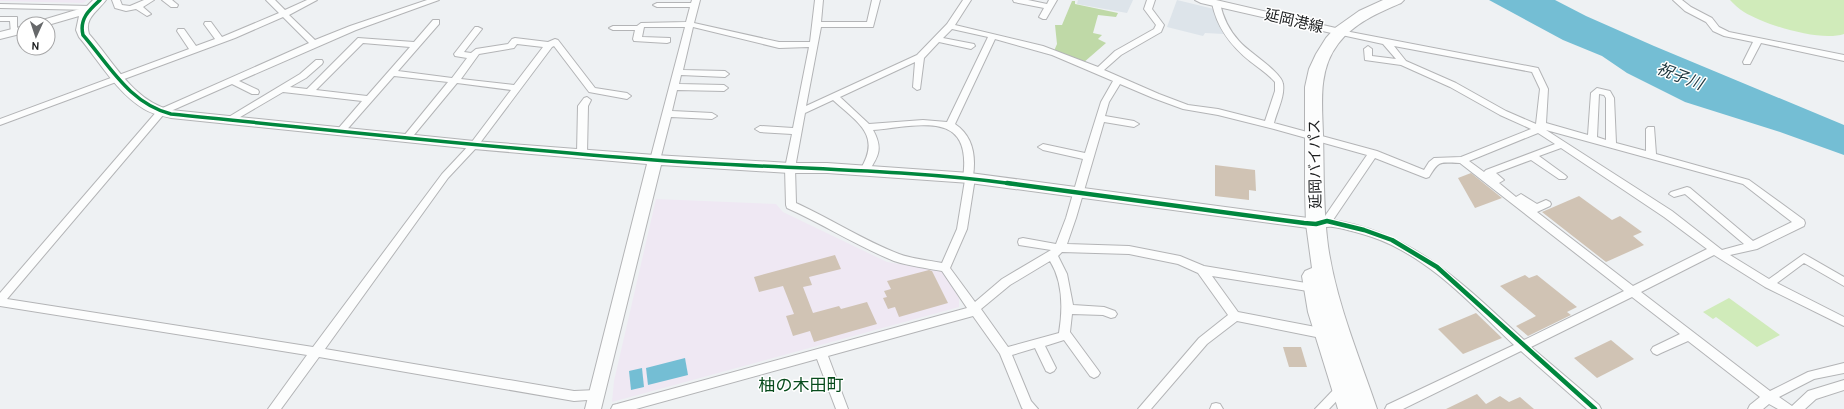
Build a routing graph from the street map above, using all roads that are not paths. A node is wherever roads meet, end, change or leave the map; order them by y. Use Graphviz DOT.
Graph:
graph roads {
  1 [pos="116,0"];
  2 [pos="150,0"];
  3 [pos="166,0"];
  4 [pos="270,0"];
  5 [pos="313,0"];
  6 [pos="435,0"];
  7 [pos="819,0"];
  8 [pos="876,0"];
  9 [pos="967,0"];
  10 [pos="1017,0"];
  11 [pos="1151,0"];
  12 [pos="1201,0"];
  13 [pos="1372,0"];
  14 [pos="1396,0"];
  15 [pos="1677,0"];
  16 [pos="696,2"];
  17 [pos="1218,2"];
  18 [pos="1051,3"];
  19 [pos="174,5"];
  20 [pos="657,5"];
  21 [pos="0,6"];
  22 [pos="93,6"];
  23 [pos="137,6"];
  24 [pos="147,14"];
  25 [pos="284,14"];
  26 [pos="1043,17"];
  27 [pos="0,18"];
  28 [pos="56,19"];
  29 [pos="436,22"];
  30 [pos="16,23"];
  31 [pos="208,24"];
  32 [pos="690,24"];
  33 [pos="818,24"];
  34 [pos="950,26"];
  35 [pos="613,28"];
  36 [pos="640,28"];
  37 [pos="478,29"];
  38 [pos="1332,30"];
  39 [pos="16,31"];
  40 [pos="182,31"];
  41 [pos="0,36"];
  42 [pos="992,37"];
  43 [pos="937,39"];
  44 [pos="220,40"];
  45 [pos="667,40"];
  46 [pos="1758,40"];
  47 [pos="1386,42"];
  48 [pos="314,44"];
  49 [pos="814,44"];
  50 [pos="416,45"];
  51 [pos="549,45"];
  52 [pos="971,46"];
  53 [pos="1368,49"];
  54 [pos="194,50"];
  55 [pos="473,56"];
  56 [pos="920,58"];
  57 [pos="1844,58"];
  58 [pos="319,62"];
  59 [pos="1747,62"];
  60 [pos="1404,63"];
  61 [pos="1098,71"];
  62 [pos="677,72"];
  63 [pos="392,73"];
  64 [pos="725,74"];
  65 [pos="120,78"];
  66 [pos="233,80"];
  67 [pos="455,80"];
  68 [pos="1118,80"];
  69 [pos="674,87"];
  70 [pos="917,87"];
  71 [pos="517,88"];
  72 [pos="724,88"];
  73 [pos="282,89"];
  74 [pos="255,92"];
  75 [pos="309,92"];
  76 [pos="627,96"];
  77 [pos="834,96"];
  78 [pos="369,99"];
  79 [pos="587,100"];
  80 [pos="802,111"];
  81 [pos="161,112"];
  82 [pos="667,114"];
  83 [pos="712,116"];
  84 [pos="1100,118"];
  85 [pos="227,121"];
  86 [pos="0,122"];
  87 [pos="1134,124"];
  88 [pos="1270,124"];
  89 [pos="950,125"];
  90 [pos="867,127"];
  91 [pos="1540,127"];
  92 [pos="760,129"];
  93 [pos="1651,129"];
  94 [pos="798,131"];
  95 [pos="340,132"];
  96 [pos="1310,136"];
  97 [pos="406,139"];
  98 [pos="1592,139"];
  99 [pos="1563,144"];
  100 [pos="1611,144"];
  101 [pos="474,146"];
  102 [pos="1043,147"];
  103 [pos="582,153"];
  104 [pos="1374,153"];
  105 [pos="1532,156"];
  106 [pos="1651,156"];
  107 [pos="1088,157"];
  108 [pos="655,160"];
  109 [pos="1462,160"];
  110 [pos="790,168"];
  111 [pos="865,170"];
  112 [pos="1562,177"];
  113 [pos="969,178"];
  114 [pos="1077,193"];
  115 [pos="1674,194"];
  116 [pos="1546,204"];
  117 [pos="1316,223"];
  118 [pos="1022,242"];
  119 [pos="1753,246"];
  120 [pos="1056,252"];
  121 [pos="1717,252"];
  122 [pos="945,268"];
  123 [pos="1202,270"];
  124 [pos="1844,282"];
  125 [pos="1768,284"];
  126 [pos="1314,288"];
  127 [pos="1632,292"];
  128 [pos="0,301"];
  129 [pos="973,309"];
  130 [pos="1068,309"];
  131 [pos="1111,314"];
  132 [pos="1235,316"];
  133 [pos="1844,322"];
  134 [pos="1065,333"];
  135 [pos="1326,334"];
  136 [pos="1689,335"];
  137 [pos="1039,344"];
  138 [pos="1523,346"];
  139 [pos="1657,350"];
  140 [pos="316,352"];
  141 [pos="1005,352"];
  142 [pos="821,354"];
  143 [pos="1050,368"];
  144 [pos="1844,368"];
  145 [pos="1094,373"];
  146 [pos="1844,385"];
  147 [pos="1342,388"];
  148 [pos="1769,397"];
  149 [pos="595,402"];
  150 [pos="274,409"];
  151 [pos="617,409"];
  152 [pos="842,409"];
  153 [pos="1032,409"];
  154 [pos="1144,409"];
  155 [pos="1321,409"];
  156 [pos="1349,409"];
  157 [pos="1366,409"];
  158 [pos="1391,409"];
  159 [pos="1595,409"];
  160 [pos="1754,409"];
  161 [pos="1788,409"];
  162 [pos="1797,409"];
  1 -- 23 [label="street"];
  2 -- 23 [label="street"];
  3 -- 19 [label="street"];
  4 -- 25 [label="street"];
  5 -- 25 [label="street"];
  6 -- 48 [label="street"];
  7 -- 33 [label="street"];
  8 -- 33 [label="street"];
  9 -- 34 [label="street"];
  10 -- 18 [label="street"];
  11 -- 61 [label="street"];
  12 -- 17 [label="street, 延岡港線"];
  13 -- 38 [label="highway, 延岡バイパス"];
  14 -- 38 [label="highway, 延岡バイパス"];
  15 -- 46 [label="street"];
  16 -- 20 [label="street"];
  16 -- 32 [label="street"];
  17 -- 38 [label="street, 延岡港線"];
  17 -- 88 [label="street"];
  18 -- 26 [label="street"];
  21 -- 22 [label="street"];
  22 -- 28 [label="street"];
  22 -- 65 [label="street"];
  23 -- 24 [label="street"];
  25 -- 44 [label="street"];
  25 -- 48 [label="street"];
  27 -- 30 [label="street"];
  29 -- 50 [label="street"];
  31 -- 44 [label="street"];
  32 -- 36 [label="street"];
  32 -- 49 [label="street"];
  32 -- 62 [label="street"];
  33 -- 49 [label="street"];
  34 -- 42 [label="street"];
  34 -- 43 [label="street"];
  35 -- 36 [label="street"];
  36 -- 45 [label="street"];
  37 -- 55 [label="street"];
  38 -- 47 [label="street"];
  38 -- 96 [label="highway, 延岡バイパス"];
  39 -- 41 [label="street"];
  40 -- 54 [label="street"];
  42 -- 61 [label="street"];
  42 -- 89 [label="street"];
  43 -- 52 [label="street"];
  43 -- 56 [label="street"];
  44 -- 54 [label="street"];
  46 -- 57 [label="street"];
  46 -- 59 [label="street"];
  47 -- 60 [label="street"];
  47 -- 91 [label="street"];
  48 -- 66 [label="street"];
  49 -- 80 [label="street"];
  50 -- 63 [label="street"];
  50 -- 75 [label="street"];
  51 -- 55 [label="street"];
  51 -- 71 [label="street"];
  51 -- 76 [label="street"];
  53 -- 60 [label="street"];
  54 -- 65 [label="street"];
  55 -- 67 [label="street"];
  56 -- 70 [label="street"];
  56 -- 77 [label="street"];
  58 -- 73 [label="street"];
  60 -- 91 [label="street"];
  61 -- 68 [label="street"];
  62 -- 64 [label="street"];
  62 -- 69 [label="street"];
  63 -- 67 [label="street"];
  63 -- 78 [label="street"];
  65 -- 81 [label="street"];
  65 -- 86 [label="street"];
  66 -- 74 [label="street"];
  66 -- 81 [label="street"];
  67 -- 71 [label="street"];
  67 -- 97 [label="street"];
  68 -- 84 [label="street"];
  68 -- 88 [label="street"];
  69 -- 72 [label="street"];
  69 -- 82 [label="street"];
  71 -- 101 [label="street"];
  73 -- 75 [label="street"];
  73 -- 85 [label="street"];
  75 -- 78 [label="street"];
  77 -- 80 [label="street"];
  77 -- 90 [label="street"];
  78 -- 95 [label="street"];
  79 -- 103 [label="street"];
  80 -- 94 [label="street"];
  81 -- 85 [label="street"];
  81 -- 128 [label="street"];
  82 -- 83 [label="street"];
  82 -- 108 [label="street"];
  84 -- 87 [label="street"];
  84 -- 107 [label="street"];
  85 -- 95 [label="street"];
  88 -- 96 [label="street"];
  89 -- 90 [label="street"];
  89 -- 113 [label="street"];
  90 -- 111 [label="street"];
  91 -- 98 [label="street"];
  91 -- 99 [label="street"];
  91 -- 109 [label="street"];
  92 -- 94 [label="street"];
  93 -- 106 [label="street"];
  94 -- 110 [label="street"];
  95 -- 97 [label="street"];
  96 -- 104 [label="street"];
  96 -- 117 [label="highway, 延岡バイパス"];
  97 -- 101 [label="street"];
  98 -- 100 [label="street"];
  98 -- 100 [label="street"];
  99 -- 105 [label="street"];
  99 -- 121 [label="street"];
  100 -- 106 [label="street"];
  101 -- 103 [label="street"];
  101 -- 140 [label="street"];
  102 -- 107 [label="street"];
  103 -- 108 [label="street"];
  104 -- 109 [label="street"];
  104 -- 117 [label="street"];
  105 -- 112 [label="street"];
  105 -- 116 [label="street"];
  106 -- 119 [label="street"];
  107 -- 114 [label="street"];
  108 -- 110 [label="street"];
  108 -- 149 [label="street"];
  109 -- 127 [label="street"];
  110 -- 111 [label="street"];
  110 -- 122 [label="street"];
  111 -- 113 [label="street"];
  113 -- 114 [label="street"];
  113 -- 122 [label="street"];
  114 -- 117 [label="street"];
  114 -- 120 [label="street"];
  115 -- 119 [label="street"];
  117 -- 126 [label="highway, 延岡バイパス"];
  117 -- 138 [label="street"];
  117 -- 157 [label="highway, 延岡バイパス"];
  118 -- 120 [label="street"];
  119 -- 121 [label="street"];
  120 -- 123 [label="street"];
  120 -- 129 [label="street"];
  120 -- 130 [label="street"];
  121 -- 125 [label="street"];
  121 -- 127 [label="street"];
  122 -- 129 [label="street"];
  123 -- 126 [label="street"];
  123 -- 132 [label="street"];
  124 -- 125 [label="street"];
  125 -- 133 [label="street"];
  126 -- 135 [label="highway, 延岡バイパス"];
  127 -- 136 [label="street"];
  127 -- 138 [label="street"];
  128 -- 140 [label="street"];
  129 -- 141 [label="street"];
  129 -- 142 [label="street"];
  130 -- 131 [label="street"];
  130 -- 134 [label="street"];
  132 -- 135 [label="street"];
  132 -- 154 [label="street"];
  134 -- 137 [label="street"];
  134 -- 145 [label="street"];
  135 -- 147 [label="highway, 延岡バイパス"];
  136 -- 139 [label="street"];
  136 -- 148 [label="street"];
  137 -- 141 [label="street"];
  137 -- 143 [label="street"];
  138 -- 158 [label="street"];
  138 -- 159 [label="street"];
  140 -- 149 [label="street"];
  140 -- 150 [label="street"];
  141 -- 153 [label="street"];
  142 -- 151 [label="street"];
  142 -- 152 [label="street"];
  144 -- 148 [label="street"];
  146 -- 162 [label="street"];
  147 -- 155 [label="street"];
  147 -- 156 [label="highway, 延岡バイパス"];
  148 -- 160 [label="street"];
  148 -- 161 [label="street"];
}
